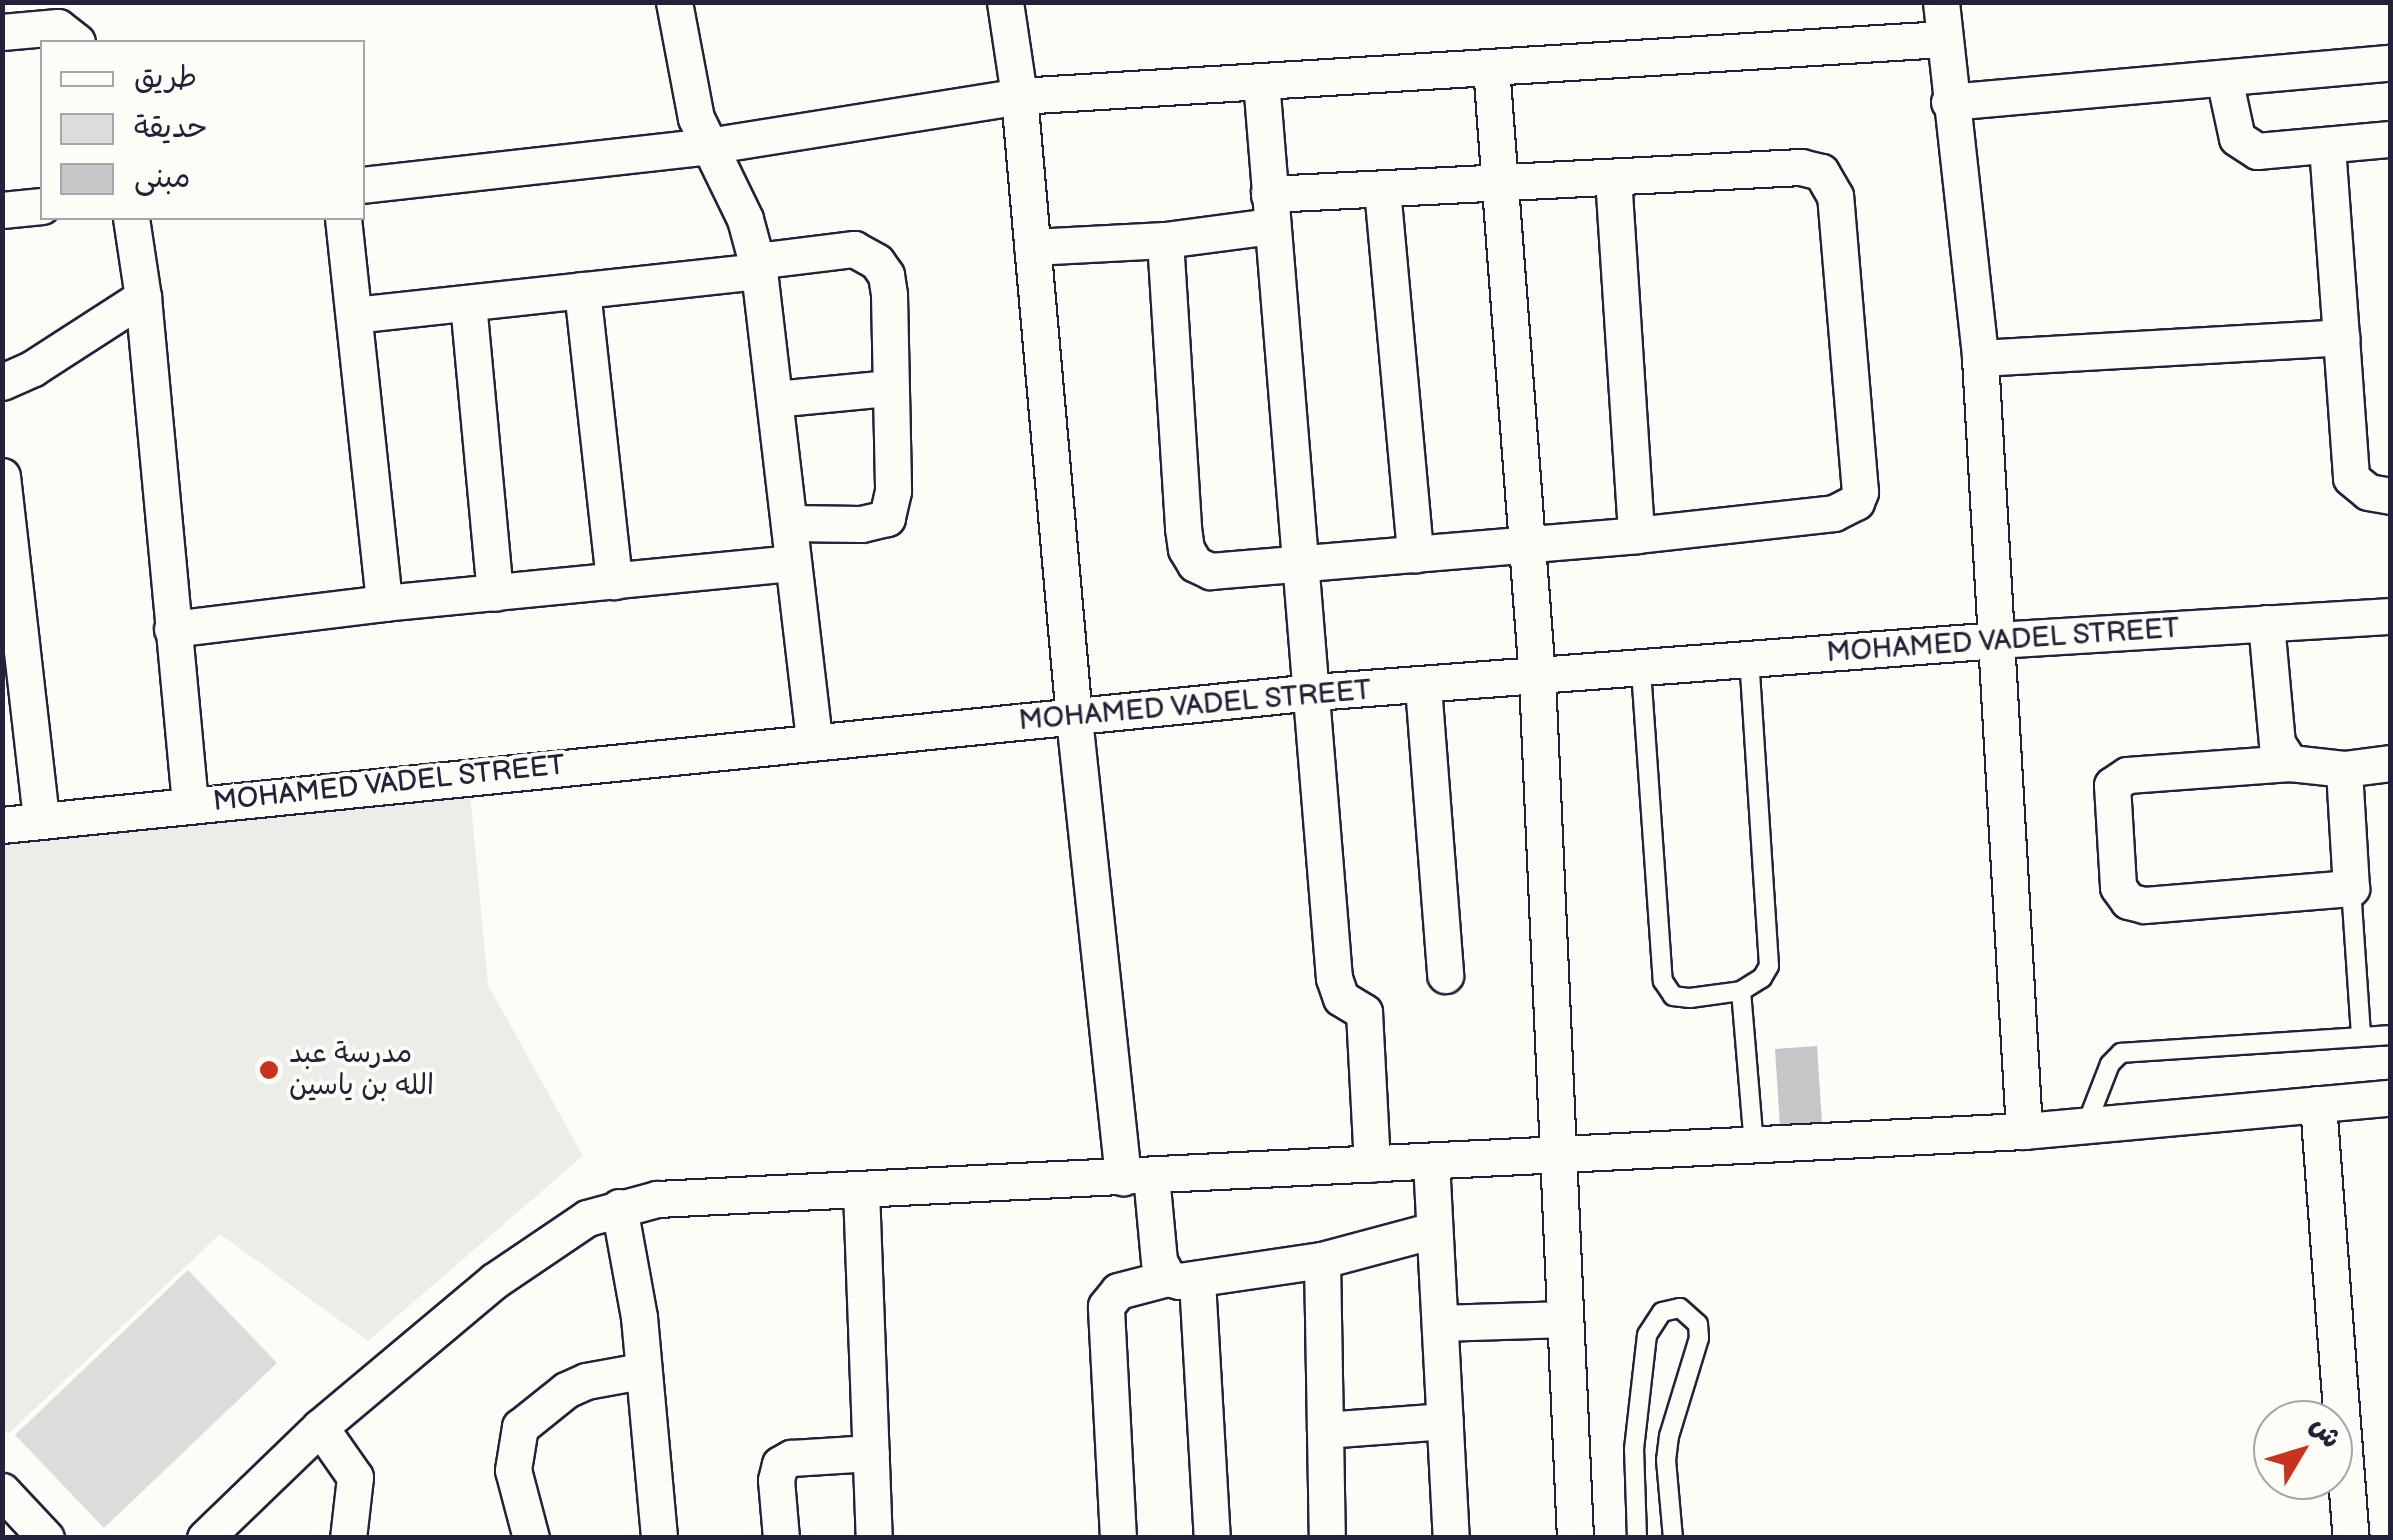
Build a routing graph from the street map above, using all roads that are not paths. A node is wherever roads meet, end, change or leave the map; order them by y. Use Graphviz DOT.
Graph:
graph roads {
  1 [pos="674,2"];
  2 [pos="1004,2"];
  3 [pos="1942,2"];
  4 [pos="2,32"];
  5 [pos="1943,39"];
  6 [pos="75,40"];
  7 [pos="2390,63"];
  8 [pos="1490,67"];
  9 [pos="2224,78"];
  10 [pos="1261,81"];
  11 [pos="1019,96"];
  12 [pos="1949,102"];
  13 [pos="2390,138"];
  14 [pos="708,146"];
  15 [pos="2327,146"];
  16 [pos="1613,176"];
  17 [pos="1500,184"];
  18 [pos="365,185"];
  19 [pos="1382,189"];
  20 [pos="40,206"];
  21 [pos="2,210"];
  22 [pos="1270,210"];
  23 [pos="131,220"];
  24 [pos="343,220"];
  25 [pos="1165,240"];
  26 [pos="1032,247"];
  27 [pos="757,266"];
  28 [pos="582,290"];
  29 [pos="143,297"];
  30 [pos="468,302"];
  31 [pos="354,315"];
  32 [pos="2341,337"];
  33 [pos="1980,358"];
  34 [pos="2,382"];
  35 [pos="890,388"];
  36 [pos="775,399"];
  37 [pos="2,476"];
  38 [pos="2390,496"];
  39 [pos="789,523"];
  40 [pos="1636,535"];
  41 [pos="1528,544"];
  42 [pos="1415,555"];
  43 [pos="792,563"];
  44 [pos="1302,565"];
  45 [pos="614,581"];
  46 [pos="495,593"];
  47 [pos="384,602"];
  48 [pos="2390,616"];
  49 [pos="2266,623"];
  50 [pos="172,629"];
  51 [pos="1996,640"];
  52 [pos="1749,660"];
  53 [pos="1641,670"];
  54 [pos="1536,678"];
  55 [pos="1423,686"];
  56 [pos="1314,692"];
  57 [pos="1074,718"];
  58 [pos="814,740"];
  59 [pos="2290,763"];
  60 [pos="2390,763"];
  61 [pos="2344,768"];
  62 [pos="190,804"];
  63 [pos="41,819"];
  64 [pos="2,825"];
  65 [pos="2351,888"];
  66 [pos="1445,975"];
  67 [pos="1742,991"];
  68 [pos="2390,1034"];
  69 [pos="2361,1036"];
  70 [pos="2390,1098"];
  71 [pos="2318,1104"];
  72 [pos="2087,1123"];
  73 [pos="2024,1131"];
  74 [pos="1754,1145"];
  75 [pos="1558,1155"];
  76 [pos="1431,1161"];
  77 [pos="1372,1164"];
  78 [pos="1137,1176"];
  79 [pos="862,1190"];
  80 [pos="619,1207"];
  81 [pos="1434,1230"];
  82 [pos="1322,1260"];
  83 [pos="1183,1280"];
  84 [pos="1565,1320"];
  85 [pos="1440,1322"];
  86 [pos="641,1371"];
  87 [pos="1445,1421"];
  88 [pos="320,1428"];
  89 [pos="1325,1430"];
  90 [pos="870,1453"];
  91 [pos="2,1492"];
  92 [pos="46,1538"];
  93 [pos="205,1538"];
  94 [pos="348,1538"];
  95 [pos="531,1538"];
  96 [pos="659,1538"];
  97 [pos="781,1538"];
  98 [pos="874,1538"];
  99 [pos="1118,1538"];
  100 [pos="1212,1538"];
  101 [pos="1327,1538"];
  102 [pos="1452,1538"];
  103 [pos="1574,1538"];
  104 [pos="1637,1538"];
  105 [pos="1673,1538"];
  106 [pos="2351,1538"];
  1 -- 14 [label="street"];
  2 -- 11 [label="street"];
  3 -- 5 [label="street"];
  4 -- 6 [label="street"];
  5 -- 8 [label="street"];
  5 -- 12 [label="street"];
  7 -- 9 [label="street"];
  8 -- 10 [label="street"];
  8 -- 17 [label="street"];
  9 -- 12 [label="street"];
  9 -- 15 [label="street"];
  10 -- 11 [label="street"];
  10 -- 22 [label="street"];
  11 -- 14 [label="street"];
  11 -- 26 [label="street"];
  12 -- 33 [label="street"];
  13 -- 15 [label="street"];
  14 -- 18 [label="street"];
  14 -- 27 [label="street"];
  15 -- 32 [label="street"];
  16 -- 17 [label="street"];
  16 -- 40 [label="street"];
  16 -- 40 [label="street"];
  17 -- 19 [label="street"];
  17 -- 41 [label="street"];
  19 -- 22 [label="street"];
  19 -- 42 [label="street"];
  20 -- 21 [label="street"];
  22 -- 25 [label="street"];
  22 -- 44 [label="street"];
  23 -- 29 [label="street"];
  24 -- 31 [label="street"];
  25 -- 26 [label="street"];
  25 -- 44 [label="street"];
  26 -- 57 [label="street"];
  27 -- 28 [label="street"];
  27 -- 35 [label="street"];
  27 -- 36 [label="street"];
  28 -- 30 [label="street"];
  28 -- 45 [label="street"];
  29 -- 34 [label="street"];
  29 -- 50 [label="street"];
  30 -- 31 [label="street"];
  30 -- 46 [label="street"];
  31 -- 47 [label="street"];
  32 -- 33 [label="street"];
  32 -- 38 [label="street"];
  33 -- 51 [label="street"];
  35 -- 36 [label="street"];
  35 -- 39 [label="street"];
  36 -- 39 [label="street"];
  37 -- 63 [label="street"];
  39 -- 43 [label="street"];
  40 -- 41 [label="street"];
  41 -- 42 [label="street"];
  41 -- 54 [label="street"];
  42 -- 44 [label="street"];
  43 -- 45 [label="street"];
  43 -- 58 [label="street"];
  44 -- 56 [label="street"];
  45 -- 46 [label="street"];
  46 -- 47 [label="street"];
  47 -- 50 [label="street"];
  48 -- 49 [label="street, MOHAMED VADEL STREET"];
  49 -- 51 [label="street, MOHAMED VADEL STREET"];
  49 -- 59 [label="street"];
  50 -- 62 [label="street"];
  51 -- 52 [label="street, MOHAMED VADEL STREET"];
  51 -- 73 [label="street"];
  52 -- 53 [label="street, MOHAMED VADEL STREET"];
  52 -- 67 [label="lane"];
  53 -- 54 [label="street, MOHAMED VADEL STREET"];
  53 -- 67 [label="lane"];
  54 -- 55 [label="street, MOHAMED VADEL STREET"];
  54 -- 75 [label="street"];
  55 -- 56 [label="street, MOHAMED VADEL STREET"];
  55 -- 66 [label="street"];
  56 -- 57 [label="street, MOHAMED VADEL STREET"];
  56 -- 77 [label="street"];
  57 -- 58 [label="street, MOHAMED VADEL STREET"];
  57 -- 78 [label="street"];
  58 -- 62 [label="street, MOHAMED VADEL STREET"];
  59 -- 61 [label="street"];
  59 -- 65 [label="street"];
  60 -- 61 [label="street"];
  61 -- 65 [label="street"];
  62 -- 63 [label="street, MOHAMED VADEL STREET"];
  63 -- 64 [label="street, MOHAMED VADEL STREET"];
  65 -- 69 [label="lane"];
  67 -- 74 [label="lane"];
  68 -- 69 [label="lane"];
  69 -- 72 [label="lane"];
  70 -- 71 [label="street"];
  71 -- 72 [label="street"];
  71 -- 106 [label="street"];
  72 -- 73 [label="street"];
  73 -- 74 [label="street"];
  74 -- 75 [label="street"];
  75 -- 76 [label="street"];
  75 -- 84 [label="street"];
  76 -- 77 [label="street"];
  76 -- 81 [label="street"];
  77 -- 78 [label="street"];
  78 -- 79 [label="street"];
  78 -- 83 [label="street"];
  79 -- 80 [label="street"];
  79 -- 90 [label="street"];
  80 -- 86 [label="street"];
  80 -- 88 [label="street"];
  81 -- 82 [label="street"];
  81 -- 85 [label="street"];
  82 -- 83 [label="street"];
  82 -- 89 [label="street"];
  83 -- 99 [label="street"];
  83 -- 100 [label="street"];
  84 -- 85 [label="street"];
  84 -- 103 [label="street"];
  85 -- 87 [label="street"];
  86 -- 95 [label="street"];
  86 -- 96 [label="street"];
  87 -- 89 [label="street"];
  87 -- 102 [label="street"];
  88 -- 93 [label="street"];
  88 -- 94 [label="street"];
  89 -- 101 [label="street"];
  90 -- 97 [label="street"];
  90 -- 98 [label="street"];
  91 -- 92 [label="street"];
  104 -- 105 [label="lane"];
}
